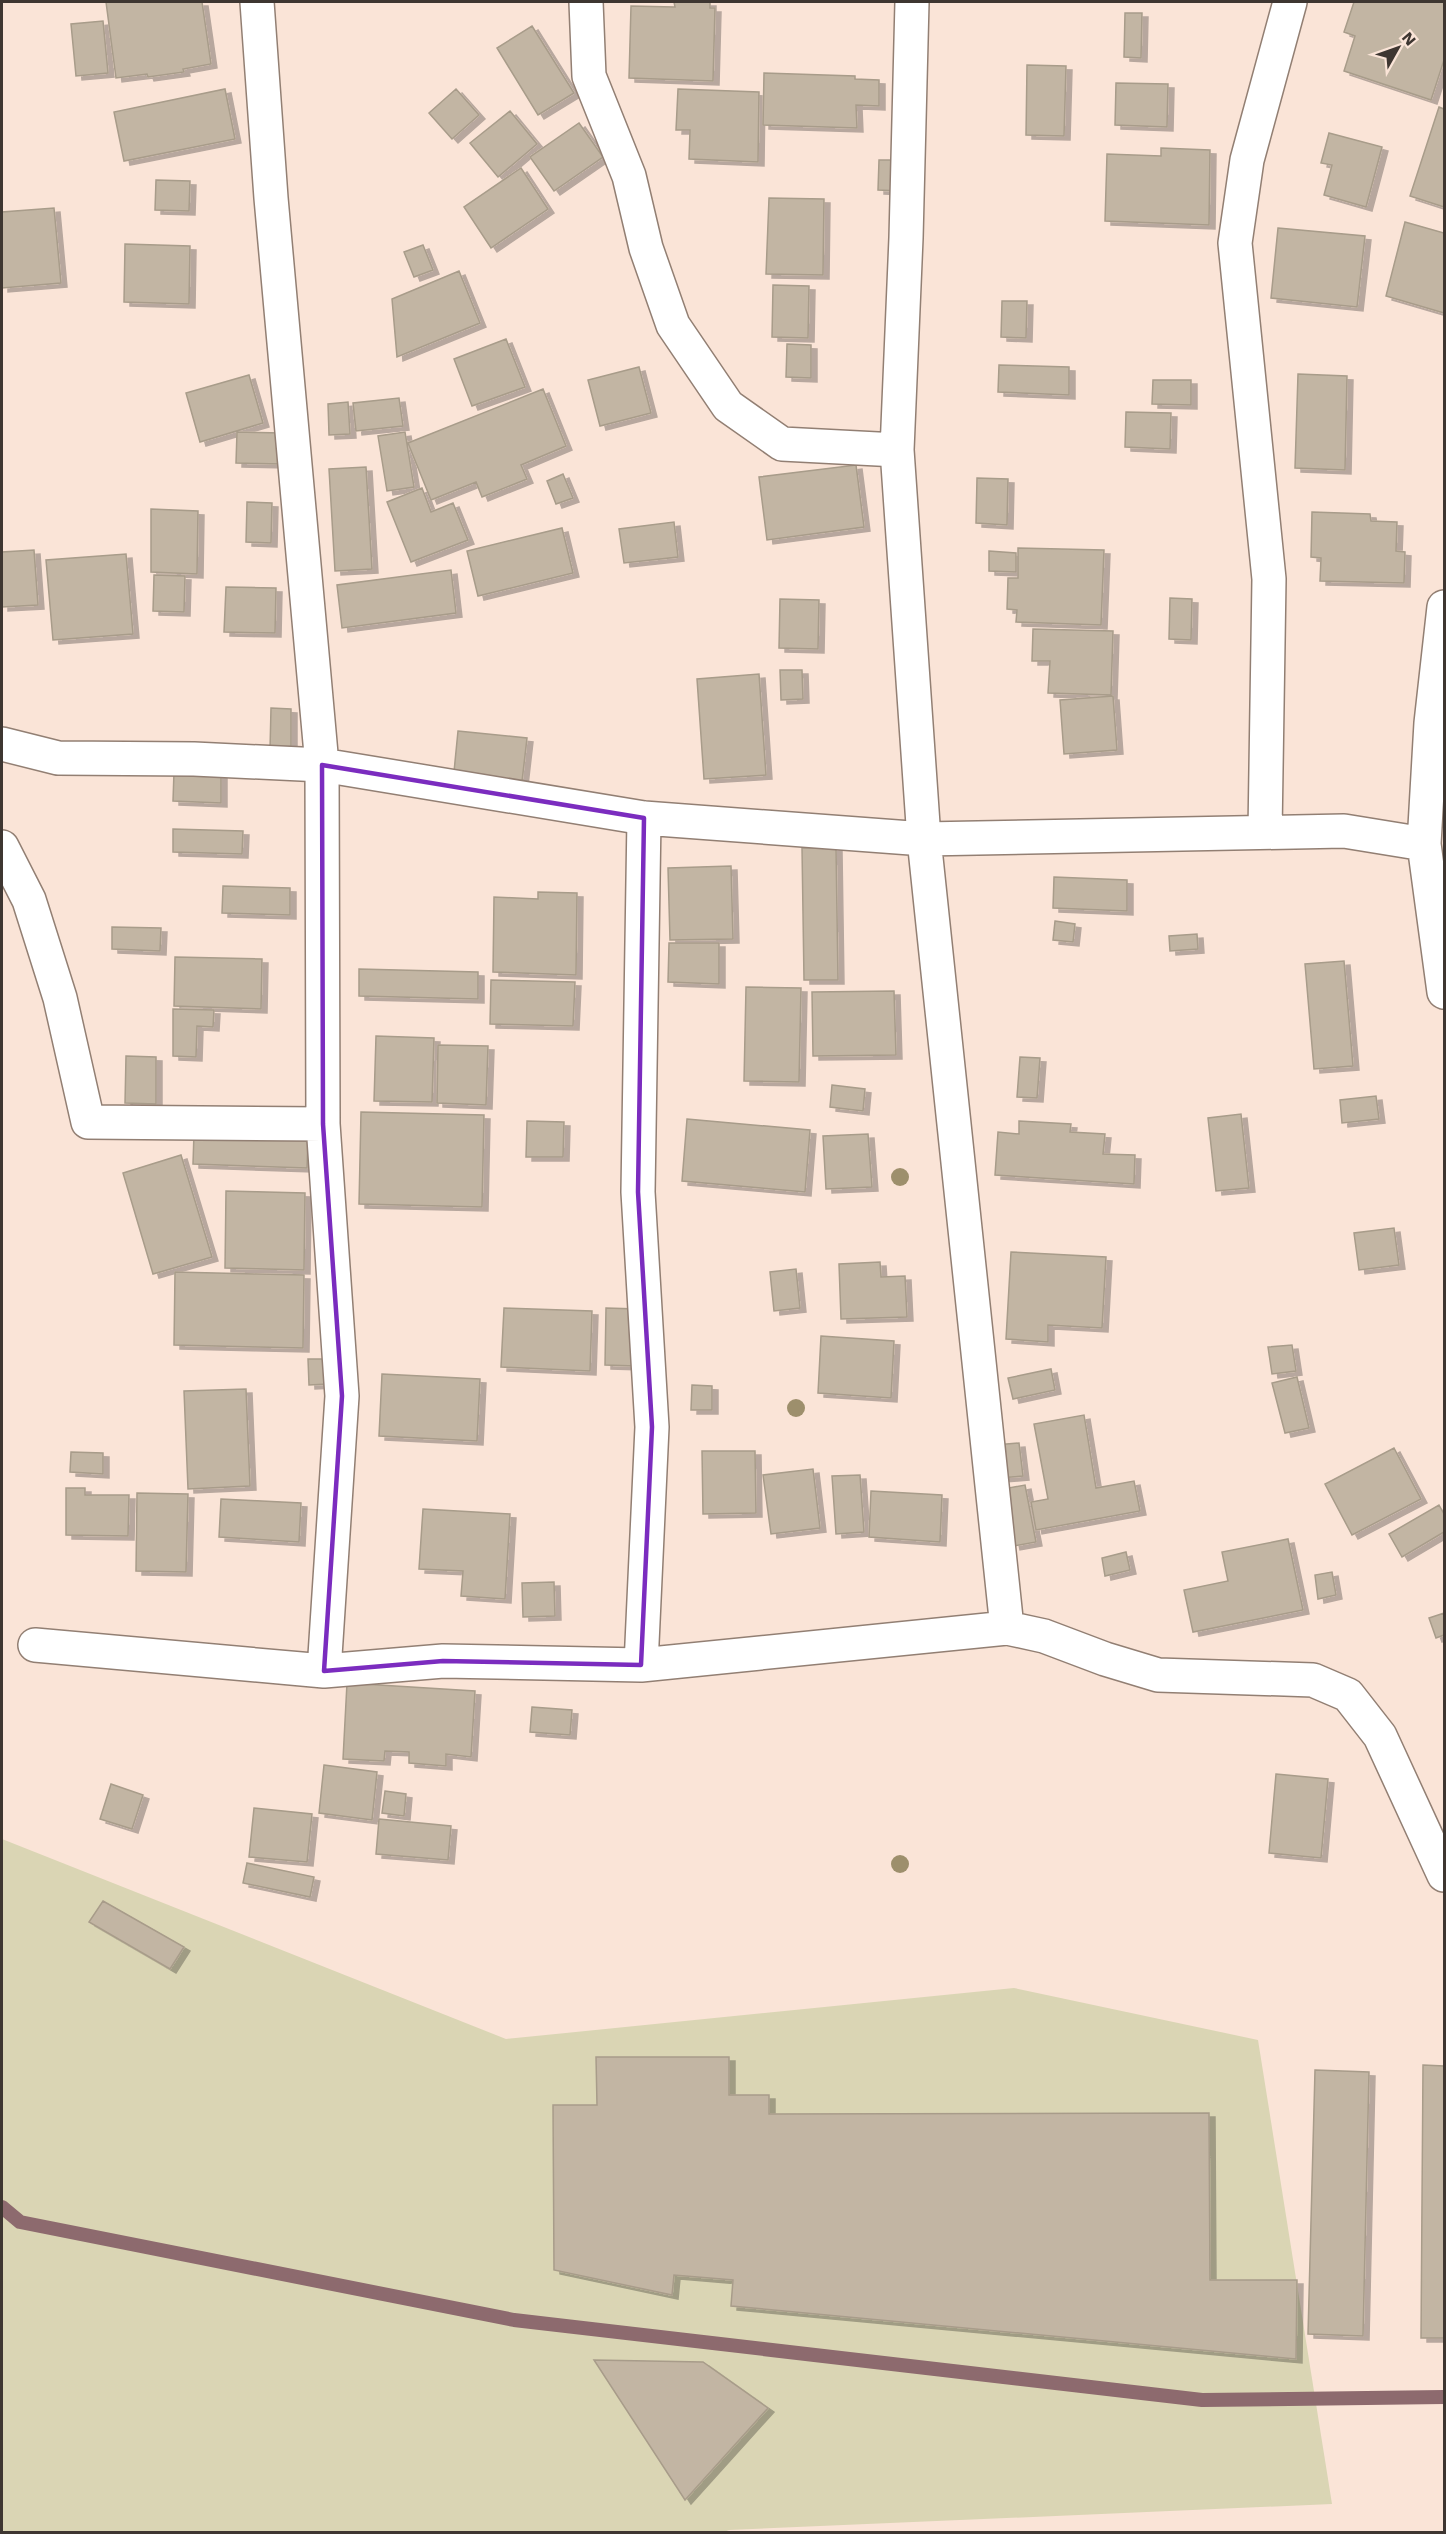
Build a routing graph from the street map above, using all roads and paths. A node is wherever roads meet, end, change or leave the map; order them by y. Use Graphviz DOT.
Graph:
graph roads {
  1 [pos="257,2"];
  2 [pos="586,2"];
  3 [pos="912,2"];
  4 [pos="1290,2"];
  5 [pos="897,450"];
  6 [pos="1444,607"];
  7 [pos="2,744"];
  8 [pos="322,765"];
  9 [pos="644,818"];
  10 [pos="1265,832"];
  11 [pos="924,840"];
  12 [pos="1424,844"];
  13 [pos="2,848"];
  14 [pos="1444,992"];
  15 [pos="323,1124"];
  16 [pos="1006,1628"];
  17 [pos="35,1645"];
  18 [pos="641,1665"];
  19 [pos="324,1671"];
  20 [pos="1444,1875"];
  1 -- 8 [label="street"];
  2 -- 5 [label="street"];
  3 -- 5 [label="street"];
  4 -- 10 [label="street"];
  5 -- 11 [label="street"];
  6 -- 12 [label="street"];
  7 -- 8 [label="street"];
  8 -- 9 [label="street"];
  8 -- 15 [label="street"];
  9 -- 11 [label="street"];
  9 -- 18 [label="street"];
  10 -- 11 [label="street"];
  10 -- 12 [label="street"];
  11 -- 16 [label="street"];
  12 -- 14 [label="street"];
  13 -- 15 [label="street"];
  15 -- 19 [label="street"];
  16 -- 18 [label="street"];
  16 -- 20 [label="street"];
  17 -- 19 [label="street"];
  18 -- 19 [label="street"];
}
